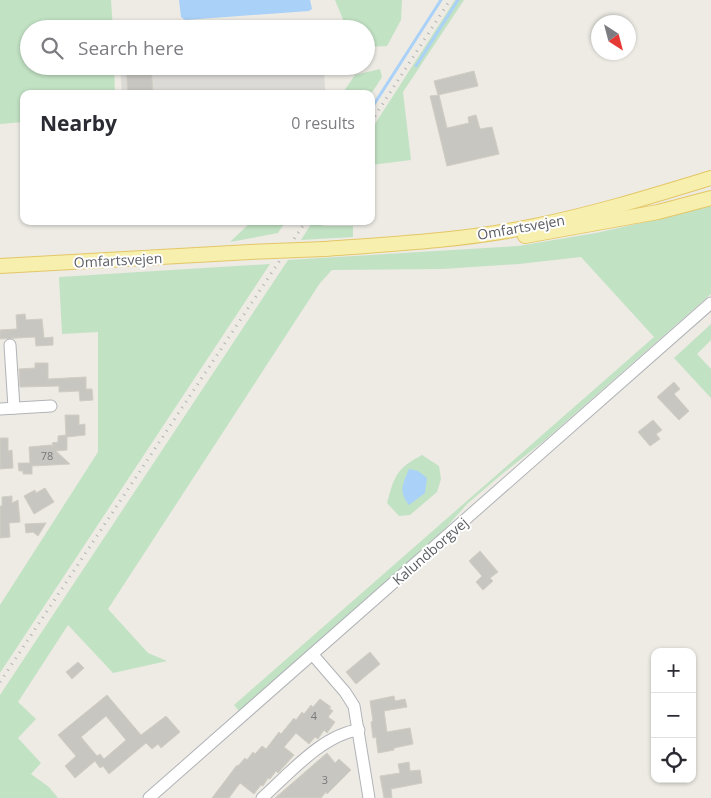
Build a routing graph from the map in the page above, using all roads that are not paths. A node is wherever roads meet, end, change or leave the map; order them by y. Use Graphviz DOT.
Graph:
graph roads {
  1 [pos="711,178"];
  2 [pos="711,198"];
  3 [pos="325,249"];
  4 [pos="0,266"];
  5 [pos="711,303"];
  6 [pos="10,345"];
  7 [pos="51,406"];
  8 [pos="14,408"];
  9 [pos="0,409"];
  10 [pos="313,654"];
  11 [pos="359,730"];
  12 [pos="149,798"];
  13 [pos="262,798"];
  14 [pos="369,798"];
  1 -- 3 [label="main road, Omfartsvejen"];
  2 -- 3 [label="main road, Omfartsvejen"];
  3 -- 4 [label="main road, Omfartsvejen, bridge"];
  5 -- 10 [label="street, Kalundborgvej"];
  6 -- 8 [label="street"];
  7 -- 8 [label="street"];
  8 -- 9 [label="street"];
  10 -- 11 [label="street"];
  10 -- 12 [label="street, Kalundborgvej"];
  11 -- 13 [label="street"];
  11 -- 14 [label="street"];
}
